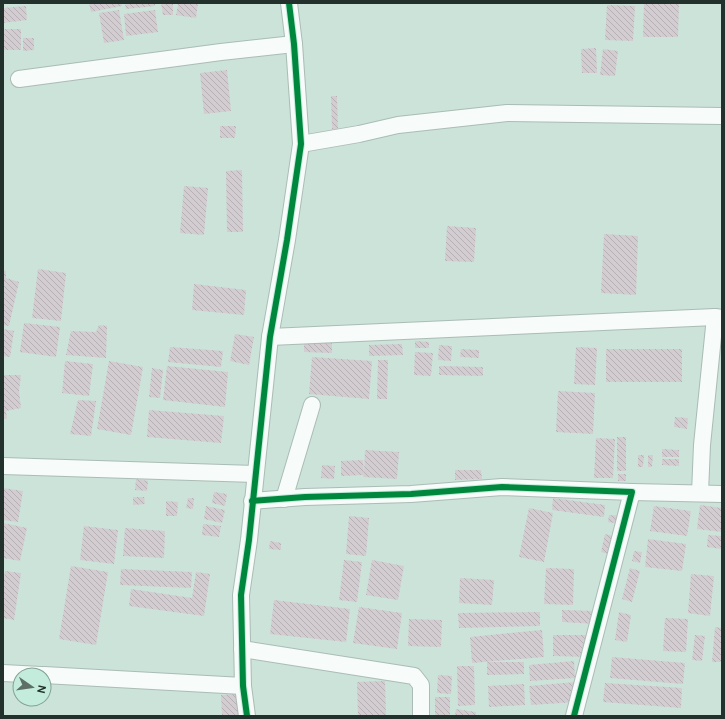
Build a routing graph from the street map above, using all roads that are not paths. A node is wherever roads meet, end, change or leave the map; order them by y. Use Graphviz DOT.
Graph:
graph roads {
  1 [pos="289,3"];
  2 [pos="294,44"];
  3 [pos="19,79"];
  4 [pos="722,116"];
  5 [pos="301,144"];
  6 [pos="719,317"];
  7 [pos="270,337"];
  8 [pos="312,405"];
  9 [pos="3,466"];
  10 [pos="255,474"];
  11 [pos="632,492"];
  12 [pos="700,494"];
  13 [pos="722,494"];
  14 [pos="284,499"];
  15 [pos="252,501"];
  16 [pos="242,649"];
  17 [pos="52,675"];
  18 [pos="243,686"];
  19 [pos="247,716"];
  20 [pos="421,716"];
  21 [pos="574,716"];
  1 -- 2 [label="street"];
  2 -- 3 [label="street"];
  2 -- 5 [label="street"];
  4 -- 5 [label="street"];
  5 -- 7 [label="street"];
  6 -- 7 [label="street"];
  6 -- 12 [label="street"];
  7 -- 10 [label="street"];
  8 -- 14 [label="street"];
  9 -- 10 [label="street"];
  10 -- 15 [label="street"];
  11 -- 12 [label="street"];
  11 -- 14 [label="street"];
  11 -- 21 [label="street"];
  12 -- 13 [label="street"];
  14 -- 15 [label="street"];
  15 -- 16 [label="street"];
  16 -- 18 [label="street"];
  16 -- 20 [label="street"];
  17 -- 18 [label="street"];
  18 -- 19 [label="street"];
}
